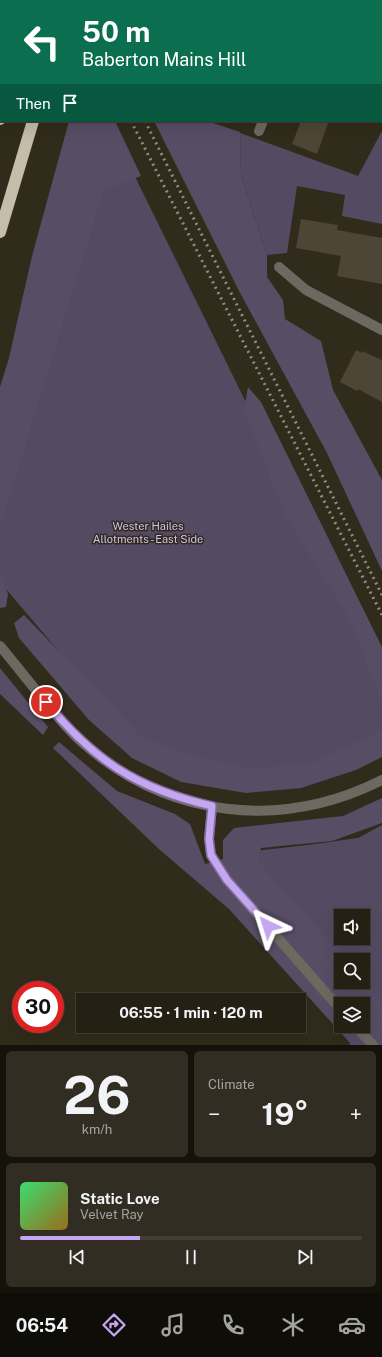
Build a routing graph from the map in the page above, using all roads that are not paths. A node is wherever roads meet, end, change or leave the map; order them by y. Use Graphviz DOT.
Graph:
graph roads {
  1 [pos="33,122"];
  2 [pos="0,232"];
  3 [pos="279,267"];
  4 [pos="382,330"];
  5 [pos="0,646"];
  6 [pos="382,780"];
  7 [pos="212,806"];
  8 [pos="334,1002"];
  9 [pos="362,1033"];
  10 [pos="373,1045"];
  1 -- 2 [label="highway"];
  3 -- 4 [label="street"];
  5 -- 7 [label="street"];
  6 -- 7 [label="street"];
  7 -- 8 [label="street"];
  9 -- 10 [label="street"];
}
